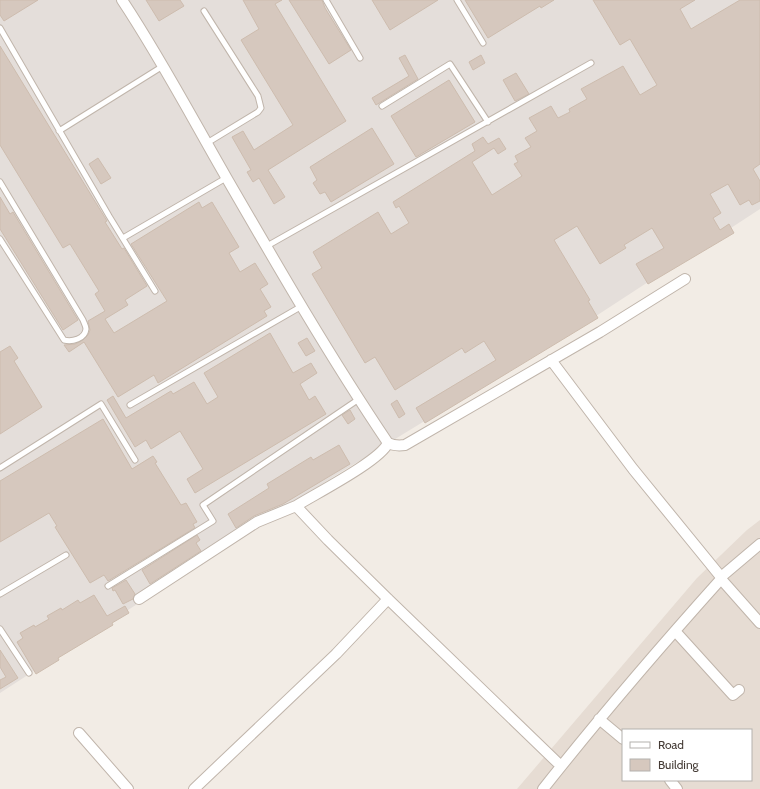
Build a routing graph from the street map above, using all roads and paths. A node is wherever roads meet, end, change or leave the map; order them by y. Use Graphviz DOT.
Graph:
graph roads {
  1 [pos="122,0"];
  2 [pos="326,0"];
  3 [pos="457,0"];
  4 [pos="204,11"];
  5 [pos="0,28"];
  6 [pos="483,43"];
  7 [pos="360,58"];
  8 [pos="591,63"];
  9 [pos="162,66"];
  10 [pos="382,106"];
  11 [pos="488,122"];
  12 [pos="59,131"];
  13 [pos="207,143"];
  14 [pos="226,178"];
  15 [pos="0,182"];
  16 [pos="123,238"];
  17 [pos="0,239"];
  18 [pos="267,246"];
  19 [pos="685,279"];
  20 [pos="155,291"];
  21 [pos="302,306"];
  22 [pos="551,360"];
  23 [pos="359,399"];
  24 [pos="130,405"];
  25 [pos="388,443"];
  26 [pos="135,460"];
  27 [pos="0,468"];
  28 [pos="296,506"];
  29 [pos="760,544"];
  30 [pos="66,554"];
  31 [pos="721,578"];
  32 [pos="108,586"];
  33 [pos="0,594"];
  34 [pos="139,599"];
  35 [pos="388,599"];
  36 [pos="760,622"];
  37 [pos="0,629"];
  38 [pos="675,630"];
  39 [pos="29,673"];
  40 [pos="739,690"];
  41 [pos="599,719"];
  42 [pos="79,733"];
  43 [pos="622,738"];
  44 [pos="561,766"];
  45 [pos="671,781"];
  46 [pos="128,789"];
  47 [pos="194,789"];
  48 [pos="543,789"];
  49 [pos="677,789"];
  1 -- 9 [label="street"];
  2 -- 7 [label="lane"];
  3 -- 6 [label="lane"];
  4 -- 13 [label="lane"];
  5 -- 12 [label="lane"];
  8 -- 11 [label="lane"];
  9 -- 12 [label="lane"];
  9 -- 13 [label="street"];
  10 -- 11 [label="lane"];
  11 -- 18 [label="lane"];
  12 -- 16 [label="lane"];
  13 -- 14 [label="street"];
  14 -- 16 [label="lane"];
  14 -- 18 [label="street"];
  15 -- 17 [label="lane"];
  16 -- 20 [label="lane"];
  18 -- 21 [label="street"];
  19 -- 22 [label="street"];
  21 -- 23 [label="street"];
  21 -- 24 [label="lane"];
  22 -- 25 [label="street"];
  22 -- 31 [label="street"];
  23 -- 25 [label="street"];
  23 -- 32 [label="lane"];
  25 -- 28 [label="street"];
  26 -- 27 [label="lane"];
  28 -- 34 [label="street"];
  28 -- 35 [label="street"];
  29 -- 31 [label="street"];
  30 -- 33 [label="lane"];
  31 -- 36 [label="street"];
  31 -- 38 [label="street"];
  35 -- 44 [label="street"];
  35 -- 47 [label="street"];
  37 -- 39 [label="lane"];
  38 -- 40 [label="street"];
  38 -- 41 [label="street"];
  41 -- 43 [label="street"];
  41 -- 44 [label="street"];
  42 -- 46 [label="street"];
  44 -- 48 [label="street"];
  45 -- 49 [label="street"];
}
